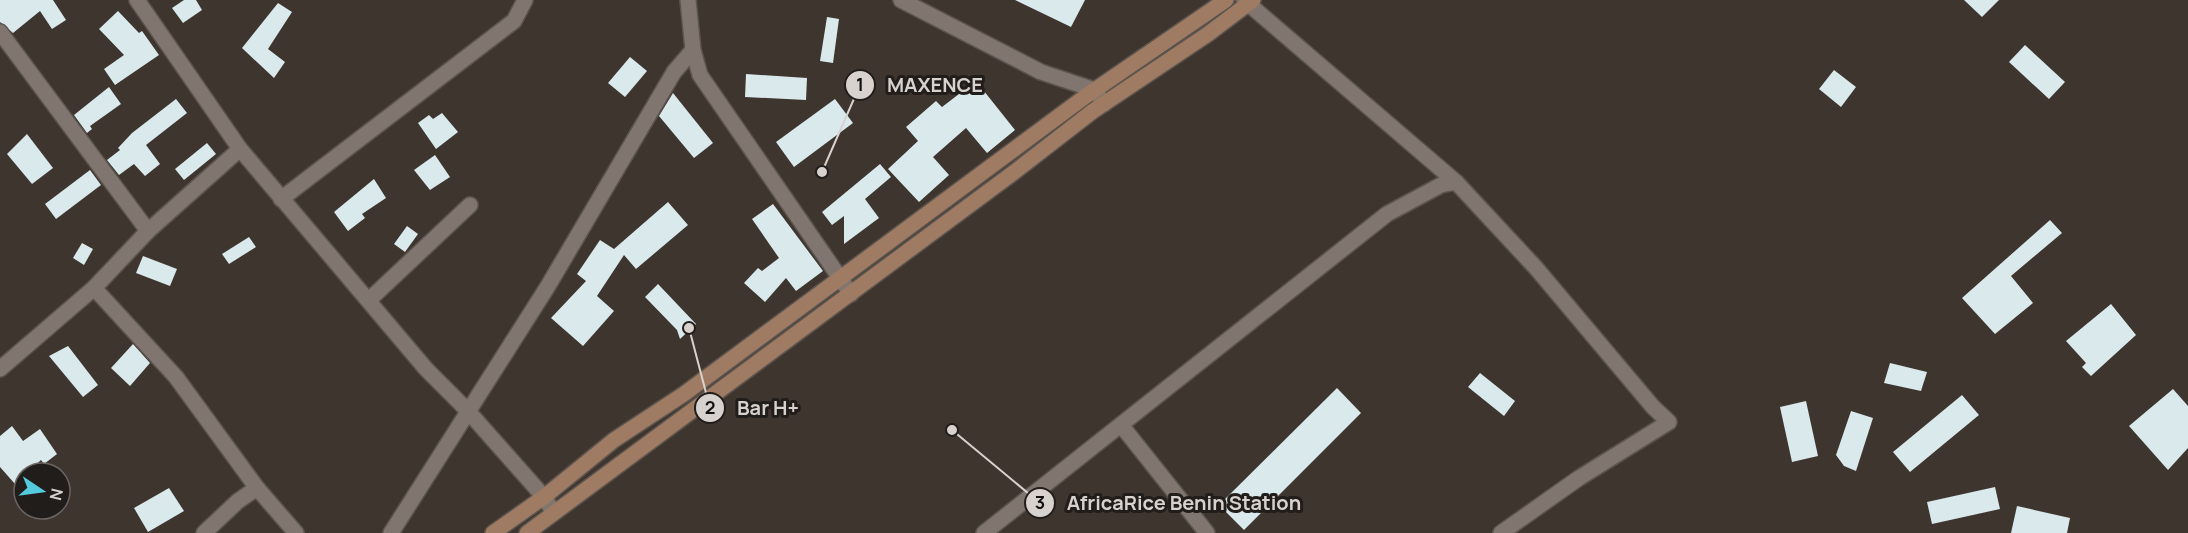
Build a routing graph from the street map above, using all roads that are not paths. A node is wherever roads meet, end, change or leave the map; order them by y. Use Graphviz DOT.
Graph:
graph roads {
  1 [pos="137,0"];
  2 [pos="525,0"];
  3 [pos="688,0"];
  4 [pos="901,0"];
  5 [pos="1226,0"];
  6 [pos="1248,1"];
  7 [pos="0,32"];
  8 [pos="693,50"];
  9 [pos="1095,90"];
  10 [pos="1104,104"];
  11 [pos="240,149"];
  12 [pos="1456,182"];
  13 [pos="281,199"];
  14 [pos="470,205"];
  15 [pos="148,231"];
  16 [pos="840,276"];
  17 [pos="94,288"];
  18 [pos="851,294"];
  19 [pos="369,300"];
  20 [pos="0,369"];
  21 [pos="467,410"];
  22 [pos="1121,425"];
  23 [pos="257,488"];
  24 [pos="544,497"];
  25 [pos="554,513"];
  26 [pos="204,533"];
  27 [pos="296,533"];
  28 [pos="391,533"];
  29 [pos="493,533"];
  30 [pos="527,533"];
  31 [pos="984,533"];
  32 [pos="1208,533"];
  33 [pos="1501,533"];
  1 -- 11 [label="street"];
  2 -- 13 [label="street"];
  3 -- 8 [label="street"];
  4 -- 9 [label="street"];
  5 -- 9 [label="main road"];
  6 -- 10 [label="main road"];
  6 -- 12 [label="street"];
  7 -- 15 [label="street"];
  8 -- 16 [label="street"];
  8 -- 21 [label="street"];
  9 -- 10 [label="street"];
  9 -- 16 [label="main road"];
  10 -- 18 [label="main road"];
  11 -- 13 [label="street"];
  11 -- 15 [label="street"];
  12 -- 22 [label="street"];
  12 -- 33 [label="street"];
  13 -- 19 [label="street"];
  14 -- 19 [label="street"];
  15 -- 17 [label="street"];
  16 -- 18 [label="street"];
  16 -- 24 [label="main road"];
  17 -- 20 [label="street"];
  17 -- 23 [label="street"];
  18 -- 25 [label="main road"];
  19 -- 21 [label="street"];
  21 -- 24 [label="street"];
  21 -- 28 [label="street"];
  22 -- 31 [label="street"];
  22 -- 32 [label="street"];
  23 -- 26 [label="street"];
  23 -- 27 [label="street"];
  24 -- 25 [label="street"];
  24 -- 29 [label="main road"];
  25 -- 30 [label="main road"];
}
